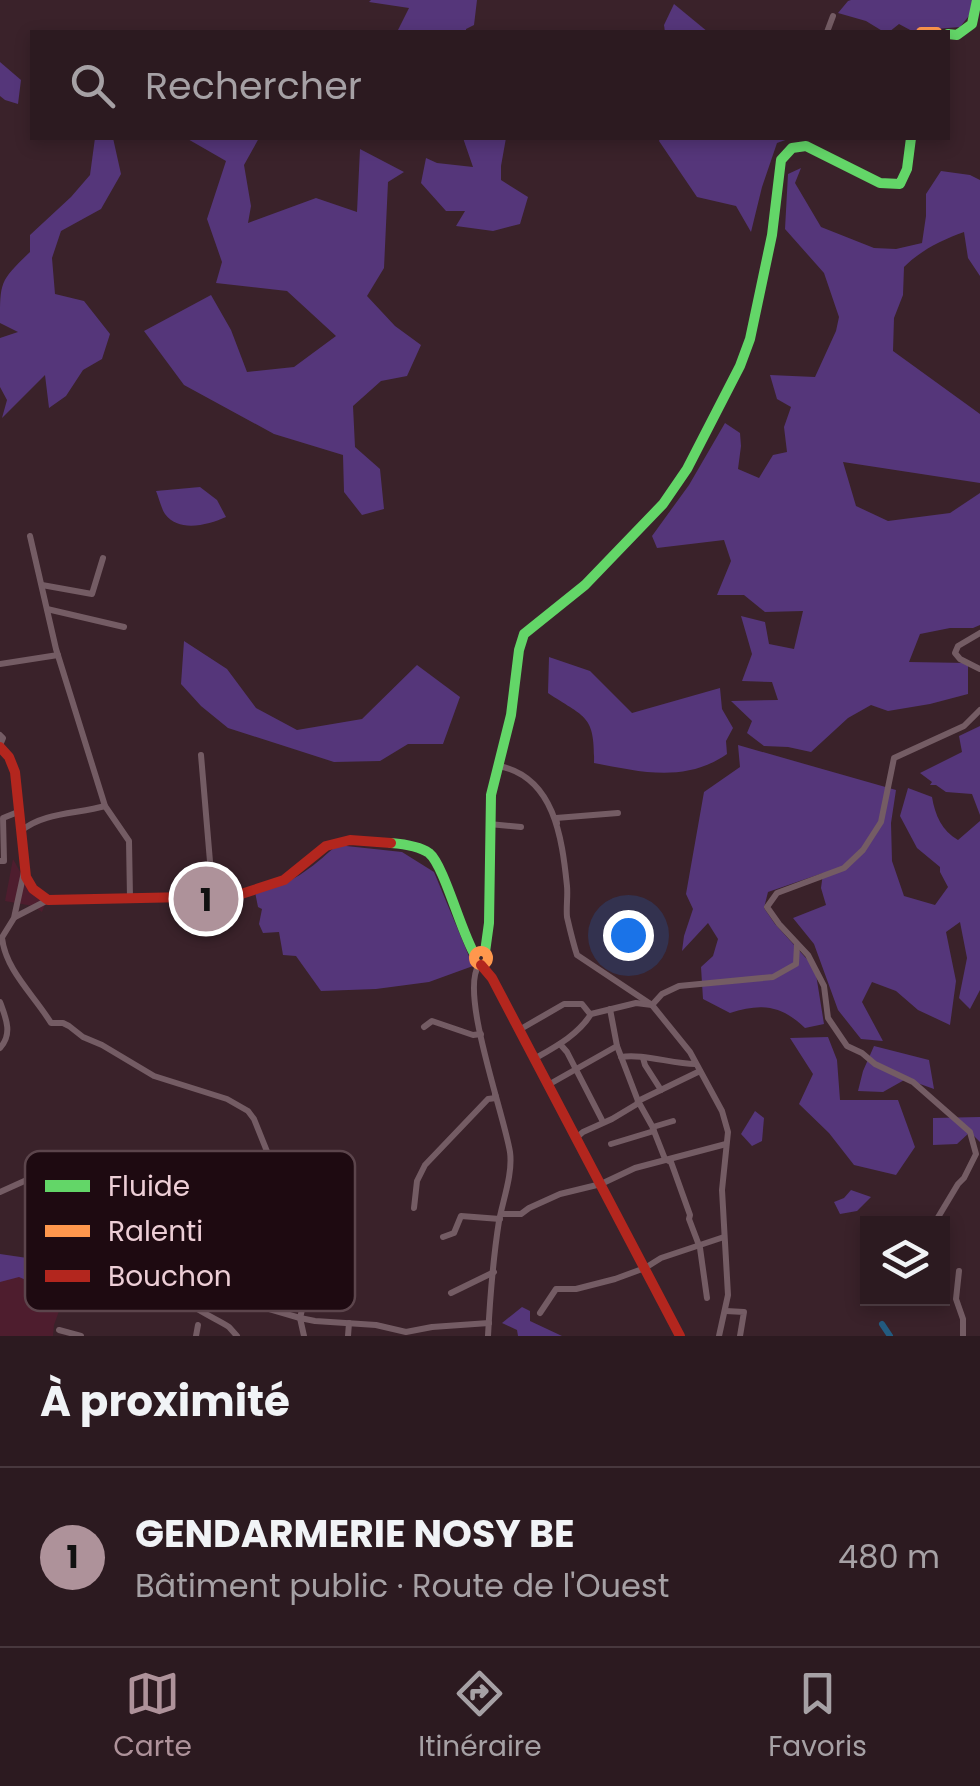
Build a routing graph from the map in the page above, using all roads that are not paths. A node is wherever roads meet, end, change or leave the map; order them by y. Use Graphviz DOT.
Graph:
graph roads {
  1 [pos="977,0"];
  2 [pos="833,16"];
  3 [pos="828,30"];
  4 [pos="950,34"];
  5 [pos="910,140"];
  6 [pos="807,142"];
  7 [pos="30,536"];
  8 [pos="103,558"];
  9 [pos="42,586"];
  10 [pos="47,609"];
  11 [pos="124,627"];
  12 [pos="980,633"];
  13 [pos="58,655"];
  14 [pos="0,664"];
  15 [pos="980,669"];
  16 [pos="980,710"];
  17 [pos="0,735"];
  18 [pos="0,746"];
  19 [pos="201,756"];
  20 [pos="499,766"];
  21 [pos="105,806"];
  22 [pos="18,812"];
  23 [pos="618,813"];
  24 [pos="1,818"];
  25 [pos="489,824"];
  26 [pos="521,828"];
  27 [pos="558,829"];
  28 [pos="20,832"];
  29 [pos="0,861"];
  30 [pos="24,870"];
  31 [pos="213,897"];
  32 [pos="130,899"];
  33 [pos="48,900"];
  34 [pos="14,918"];
  35 [pos="1,939"];
  36 [pos="797,945"];
  37 [pos="480,958"];
  38 [pos="0,1002"];
  39 [pos="652,1005"];
  40 [pos="610,1009"];
  41 [pos="591,1014"];
  42 [pos="424,1027"];
  43 [pos="518,1031"];
  44 [pos="481,1034"];
  45 [pos="560,1044"];
  46 [pos="617,1046"];
  47 [pos="0,1048"];
  48 [pos="621,1057"];
  49 [pos="643,1058"];
  50 [pos="534,1059"];
  51 [pos="698,1067"];
  52 [pos="576,1069"];
  53 [pos="548,1084"];
  54 [pos="494,1088"];
  55 [pos="661,1090"];
  56 [pos="638,1101"];
  57 [pos="673,1121"];
  58 [pos="603,1122"];
  59 [pos="654,1129"];
  60 [pos="576,1138"];
  61 [pos="611,1144"];
  62 [pos="726,1144"];
  63 [pos="266,1151"];
  64 [pos="665,1159"];
  65 [pos="25,1181"];
  66 [pos="600,1184"];
  67 [pos="0,1192"];
  68 [pos="414,1208"];
  69 [pos="500,1216"];
  70 [pos="939,1216"];
  71 [pos="724,1236"];
  72 [pos="443,1238"];
  73 [pos="698,1244"];
  74 [pos="645,1268"];
  75 [pos="959,1271"];
  76 [pos="494,1272"];
  77 [pos="451,1293"];
  78 [pos="707,1298"];
  79 [pos="202,1311"];
  80 [pos="276,1311"];
  81 [pos="302,1311"];
  82 [pos="726,1311"];
  83 [pos="540,1313"];
  84 [pos="300,1318"];
  85 [pos="349,1322"];
  86 [pos="489,1323"];
  87 [pos="198,1325"];
  88 [pos="59,1330"];
  89 [pos="406,1334"];
  90 [pos="81,1336"];
  91 [pos="196,1336"];
  92 [pos="236,1336"];
  93 [pos="304,1336"];
  94 [pos="348,1336"];
  95 [pos="488,1336"];
  96 [pos="680,1336"];
  97 [pos="720,1336"];
  98 [pos="740,1336"];
  99 [pos="963,1336"];
  1 -- 4 [label="main road"];
  2 -- 3 [label="street"];
  5 -- 6 [label="main road"];
  6 -- 20 [label="main road"];
  7 -- 9 [label="street"];
  8 -- 9 [label="street"];
  9 -- 10 [label="street"];
  10 -- 11 [label="street"];
  10 -- 13 [label="street"];
  12 -- 15 [label="street"];
  13 -- 14 [label="street"];
  13 -- 21 [label="street"];
  16 -- 36 [label="street"];
  17 -- 18 [label="street"];
  18 -- 22 [label="main road"];
  19 -- 31 [label="street"];
  20 -- 25 [label="main road"];
  20 -- 27 [label="street"];
  21 -- 28 [label="street"];
  21 -- 32 [label="street"];
  22 -- 24 [label="street"];
  22 -- 28 [label="main road"];
  23 -- 27 [label="street"];
  24 -- 29 [label="street"];
  25 -- 26 [label="street"];
  25 -- 37 [label="main road"];
  27 -- 39 [label="street"];
  28 -- 30 [label="main road"];
  30 -- 33 [label="main road"];
  30 -- 34 [label="street"];
  31 -- 32 [label="main road"];
  31 -- 37 [label="main road"];
  32 -- 33 [label="main road"];
  33 -- 34 [label="street"];
  34 -- 35 [label="street"];
  35 -- 63 [label="street"];
  36 -- 39 [label="street"];
  36 -- 70 [label="street"];
  37 -- 43 [label="main road"];
  37 -- 44 [label="street"];
  38 -- 47 [label="street"];
  39 -- 40 [label="street"];
  39 -- 51 [label="street"];
  40 -- 41 [label="street"];
  40 -- 46 [label="street"];
  41 -- 43 [label="street"];
  41 -- 45 [label="street"];
  42 -- 44 [label="street"];
  43 -- 50 [label="main road"];
  44 -- 54 [label="street"];
  45 -- 50 [label="street"];
  45 -- 52 [label="street"];
  46 -- 48 [label="street"];
  46 -- 52 [label="street"];
  48 -- 49 [label="street"];
  48 -- 56 [label="street"];
  49 -- 51 [label="street"];
  49 -- 55 [label="street"];
  50 -- 53 [label="main road"];
  51 -- 55 [label="street"];
  51 -- 62 [label="street"];
  52 -- 53 [label="street"];
  52 -- 58 [label="street"];
  53 -- 60 [label="main road"];
  54 -- 68 [label="street"];
  54 -- 69 [label="street"];
  55 -- 56 [label="street"];
  56 -- 58 [label="street"];
  56 -- 59 [label="street"];
  57 -- 59 [label="street"];
  58 -- 60 [label="street"];
  59 -- 61 [label="street"];
  59 -- 64 [label="street"];
  60 -- 66 [label="main road"];
  62 -- 64 [label="street"];
  62 -- 71 [label="street"];
  64 -- 66 [label="street"];
  64 -- 73 [label="street"];
  65 -- 67 [label="street"];
  66 -- 69 [label="street"];
  66 -- 74 [label="main road"];
  69 -- 72 [label="street"];
  69 -- 76 [label="street"];
  71 -- 73 [label="street"];
  71 -- 82 [label="street"];
  73 -- 74 [label="street"];
  73 -- 78 [label="street"];
  74 -- 83 [label="street"];
  74 -- 96 [label="main road"];
  75 -- 99 [label="street"];
  76 -- 77 [label="street"];
  76 -- 86 [label="street"];
  79 -- 92 [label="street"];
  80 -- 84 [label="street"];
  81 -- 84 [label="street"];
  82 -- 97 [label="street"];
  82 -- 98 [label="street"];
  84 -- 85 [label="street"];
  84 -- 93 [label="street"];
  85 -- 89 [label="street"];
  85 -- 94 [label="street"];
  86 -- 89 [label="street"];
  86 -- 95 [label="street"];
  87 -- 91 [label="street"];
  88 -- 90 [label="street"];
}
